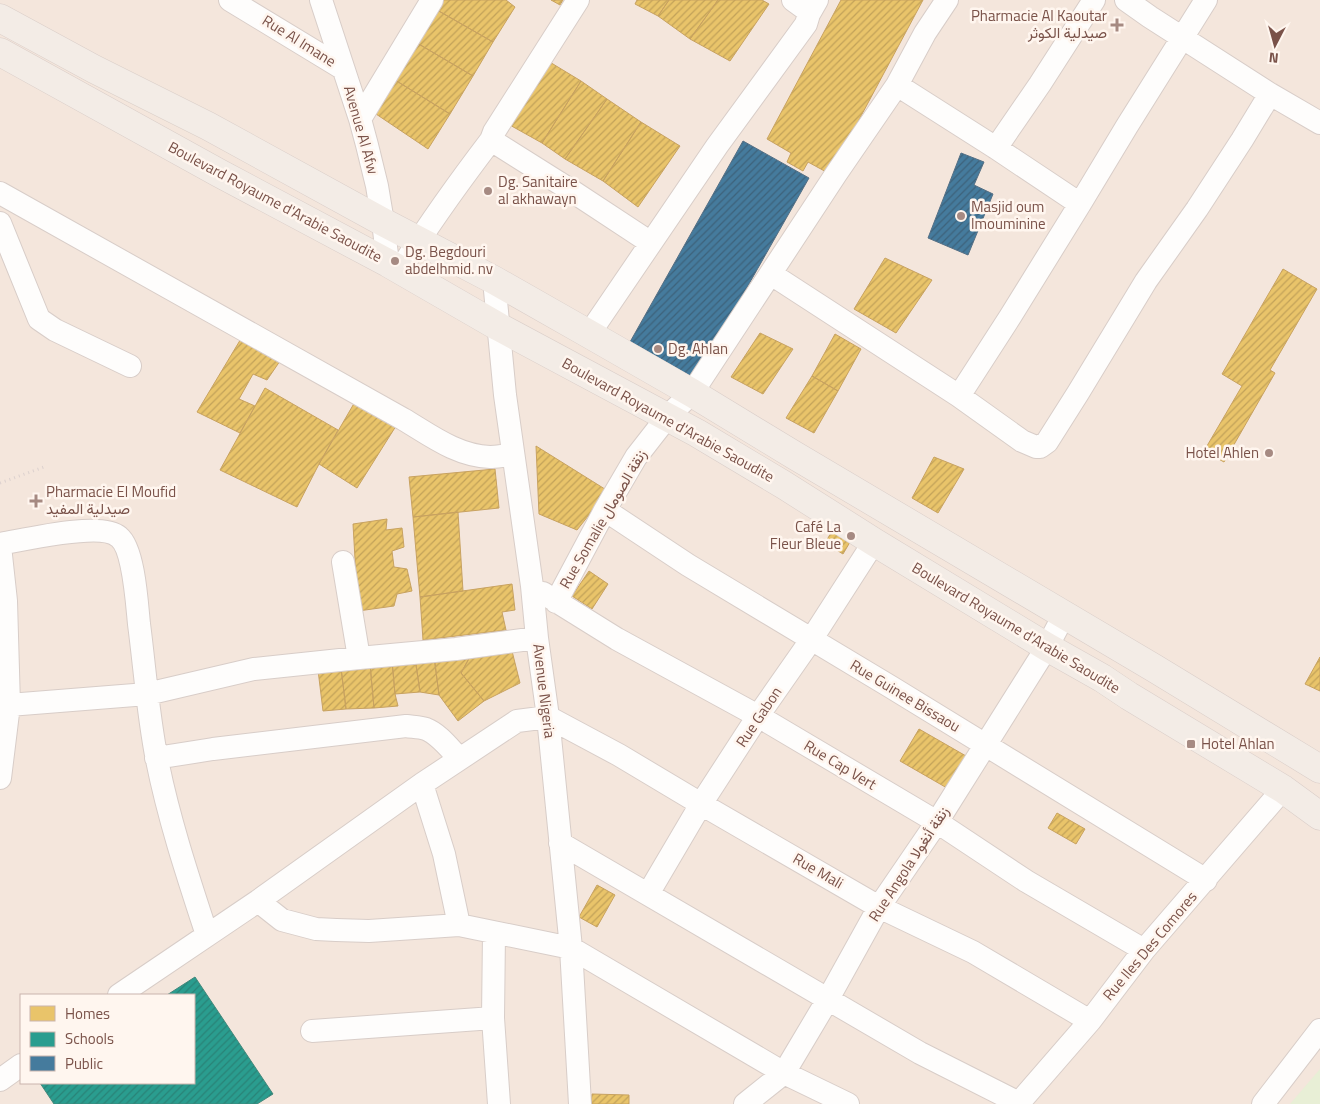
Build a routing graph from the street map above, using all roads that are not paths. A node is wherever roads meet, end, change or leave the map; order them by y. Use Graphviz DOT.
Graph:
graph roads {
  1 [pos="230,0"];
  2 [pos="321,0"];
  3 [pos="432,0"];
  4 [pos="578,0"];
  5 [pos="947,0"];
  6 [pos="1094,0"];
  7 [pos="1126,0"];
  8 [pos="1206,0"];
  9 [pos="806,5"];
  10 [pos="0,18"];
  11 [pos="1183,38"];
  12 [pos="0,52"];
  13 [pos="342,68"];
  14 [pos="897,85"];
  15 [pos="1270,94"];
  16 [pos="360,119"];
  17 [pos="1320,123"];
  18 [pos="491,140"];
  19 [pos="996,148"];
  20 [pos="0,193"];
  21 [pos="1080,204"];
  22 [pos="383,222"];
  23 [pos="0,223"];
  24 [pos="419,241"];
  25 [pos="651,243"];
  26 [pos="394,267"];
  27 [pos="770,274"];
  28 [pos="494,280"];
  29 [pos="499,326"];
  30 [pos="589,334"];
  31 [pos="130,366"];
  32 [pos="692,393"];
  33 [pos="959,396"];
  34 [pos="668,416"];
  35 [pos="513,455"];
  36 [pos="605,510"];
  37 [pos="874,542"];
  38 [pos="0,545"];
  39 [pos="343,562"];
  40 [pos="532,586"];
  41 [pos="556,602"];
  42 [pos="1064,615"];
  43 [pos="537,638"];
  44 [pos="811,640"];
  45 [pos="1047,647"];
  46 [pos="359,658"];
  47 [pos="147,694"];
  48 [pos="4,705"];
  49 [pos="758,716"];
  50 [pos="548,717"];
  51 [pos="986,745"];
  52 [pos="156,758"];
  53 [pos="459,758"];
  54 [pos="1320,769"];
  55 [pos="0,778"];
  56 [pos="422,784"];
  57 [pos="1283,789"];
  58 [pos="701,804"];
  59 [pos="1320,816"];
  60 [pos="937,822"];
  61 [pos="560,843"];
  62 [pos="1206,880"];
  63 [pos="648,894"];
  64 [pos="258,901"];
  65 [pos="879,907"];
  66 [pos="459,926"];
  67 [pos="494,933"];
  68 [pos="207,935"];
  69 [pos="571,948"];
  70 [pos="1144,950"];
  71 [pos="119,994"];
  72 [pos="828,999"];
  73 [pos="494,1018"];
  74 [pos="1090,1021"];
  75 [pos="1320,1030"];
  76 [pos="312,1031"];
  77 [pos="20,1066"];
  78 [pos="784,1072"];
  79 [pos="0,1080"];
  80 [pos="1018,1103"];
  81 [pos="499,1104"];
  82 [pos="580,1104"];
  83 [pos="745,1104"];
  84 [pos="848,1104"];
  85 [pos="1263,1104"];
  1 -- 13 [label="street, Rue Al Imane"];
  2 -- 13 [label="street, Avenue Al Afw"];
  3 -- 16 [label="street"];
  4 -- 18 [label="street"];
  5 -- 14 [label="street, Rue Somalie زنقة الصومال"];
  6 -- 19 [label="street"];
  7 -- 11 [label="street"];
  8 -- 11 [label="street"];
  9 -- 25 [label="street"];
  10 -- 22 [label="main road, Boulevard Royaume d'Arabie Saoudite"];
  11 -- 15 [label="street"];
  11 -- 21 [label="street"];
  12 -- 26 [label="main road, Boulevard Royaume d'Arabie Saoudite"];
  13 -- 16 [label="street, Avenue Al Afw"];
  14 -- 19 [label="street"];
  14 -- 27 [label="street, Rue Somalie زنقة الصومال"];
  15 -- 17 [label="street"];
  15 -- 33 [label="street"];
  16 -- 22 [label="street, Avenue Al Afw"];
  18 -- 24 [label="street"];
  18 -- 25 [label="street"];
  19 -- 21 [label="street"];
  20 -- 35 [label="street"];
  21 -- 33 [label="street"];
  22 -- 24 [label="main road, Boulevard Royaume d'Arabie Saoudite"];
  22 -- 26 [label="street, Avenue Al Afw"];
  23 -- 31 [label="street"];
  24 -- 26 [label="street"];
  24 -- 28 [label="main road, Boulevard Royaume d'Arabie Saoudite"];
  25 -- 30 [label="street"];
  26 -- 29 [label="main road, Boulevard Royaume d'Arabie Saoudite"];
  27 -- 32 [label="street, Rue Somalie زنقة الصومال"];
  27 -- 33 [label="street"];
  28 -- 29 [label="street, Avenue Nigeria"];
  28 -- 30 [label="main road, Boulevard Royaume d'Arabie Saoudite"];
  29 -- 34 [label="main road, Boulevard Royaume d'Arabie Saoudite"];
  29 -- 35 [label="street, Avenue Nigeria"];
  30 -- 32 [label="main road, Boulevard Royaume d'Arabie Saoudite"];
  32 -- 34 [label="street, Rue Somalie زنقة الصومال"];
  32 -- 42 [label="main road, Boulevard Royaume d'Arabie Saoudite"];
  34 -- 36 [label="street, Rue Somalie زنقة الصومال"];
  34 -- 37 [label="main road, Boulevard Royaume d'Arabie Saoudite"];
  35 -- 40 [label="street, Avenue Nigeria"];
  36 -- 41 [label="street, Rue Somalie زنقة الصومال"];
  36 -- 44 [label="street, Rue Guinee Bissaou"];
  37 -- 44 [label="street, Rue Gabon"];
  37 -- 45 [label="main road, Boulevard Royaume d'Arabie Saoudite"];
  38 -- 47 [label="street"];
  38 -- 48 [label="street"];
  39 -- 46 [label="street"];
  40 -- 41 [label="street, Rue Cap Vert"];
  40 -- 43 [label="street, Avenue Nigeria"];
  41 -- 49 [label="street, Rue Cap Vert"];
  42 -- 45 [label="street, Rue Angola زنقة أنغولا"];
  42 -- 54 [label="main road, Boulevard Royaume d'Arabie Saoudite"];
  43 -- 46 [label="street"];
  43 -- 50 [label="street, Avenue Nigeria"];
  44 -- 49 [label="street, Rue Gabon"];
  44 -- 51 [label="street, Rue Guinee Bissaou"];
  45 -- 51 [label="street, Rue Angola زنقة أنغولا"];
  45 -- 57 [label="main road, Boulevard Royaume d'Arabie Saoudite"];
  46 -- 47 [label="street"];
  47 -- 48 [label="street"];
  47 -- 52 [label="street"];
  48 -- 55 [label="street"];
  49 -- 58 [label="street, Rue Gabon"];
  49 -- 60 [label="street, Rue Cap Vert"];
  50 -- 53 [label="street"];
  50 -- 58 [label="street, Rue Mali"];
  50 -- 61 [label="street, Avenue Nigeria"];
  51 -- 60 [label="street, Rue Angola زنقة أنغولا"];
  51 -- 62 [label="street, Rue Guinee Bissaou"];
  52 -- 53 [label="street"];
  52 -- 68 [label="street"];
  53 -- 56 [label="street"];
  56 -- 64 [label="street"];
  56 -- 66 [label="street"];
  57 -- 59 [label="main road, Boulevard Royaume d'Arabie Saoudite"];
  57 -- 62 [label="street, Rue Iles Des Comores"];
  58 -- 63 [label="street, Rue Gabon"];
  58 -- 65 [label="street, Rue Mali"];
  60 -- 65 [label="street, Rue Angola زنقة أنغولا"];
  60 -- 70 [label="street, Rue Cap Vert"];
  61 -- 63 [label="street"];
  61 -- 69 [label="street, Avenue Nigeria"];
  62 -- 70 [label="street, Rue Iles Des Comores"];
  63 -- 72 [label="street"];
  64 -- 66 [label="street"];
  64 -- 68 [label="street"];
  65 -- 72 [label="street, Rue Angola زنقة أنغولا"];
  65 -- 74 [label="street, Rue Mali"];
  66 -- 67 [label="street"];
  67 -- 69 [label="street"];
  67 -- 73 [label="street"];
  68 -- 71 [label="street"];
  69 -- 78 [label="street"];
  69 -- 82 [label="street, Avenue Nigeria"];
  70 -- 74 [label="street, Rue Iles Des Comores"];
  72 -- 78 [label="street, Rue Angola زنقة أنغولا"];
  72 -- 80 [label="street"];
  73 -- 76 [label="street"];
  73 -- 81 [label="street"];
  74 -- 80 [label="street, Rue Iles Des Comores"];
  75 -- 85 [label="street"];
  77 -- 79 [label="street"];
  78 -- 83 [label="street, Rue Angola زنقة أنغولا"];
  78 -- 84 [label="street"];
}
